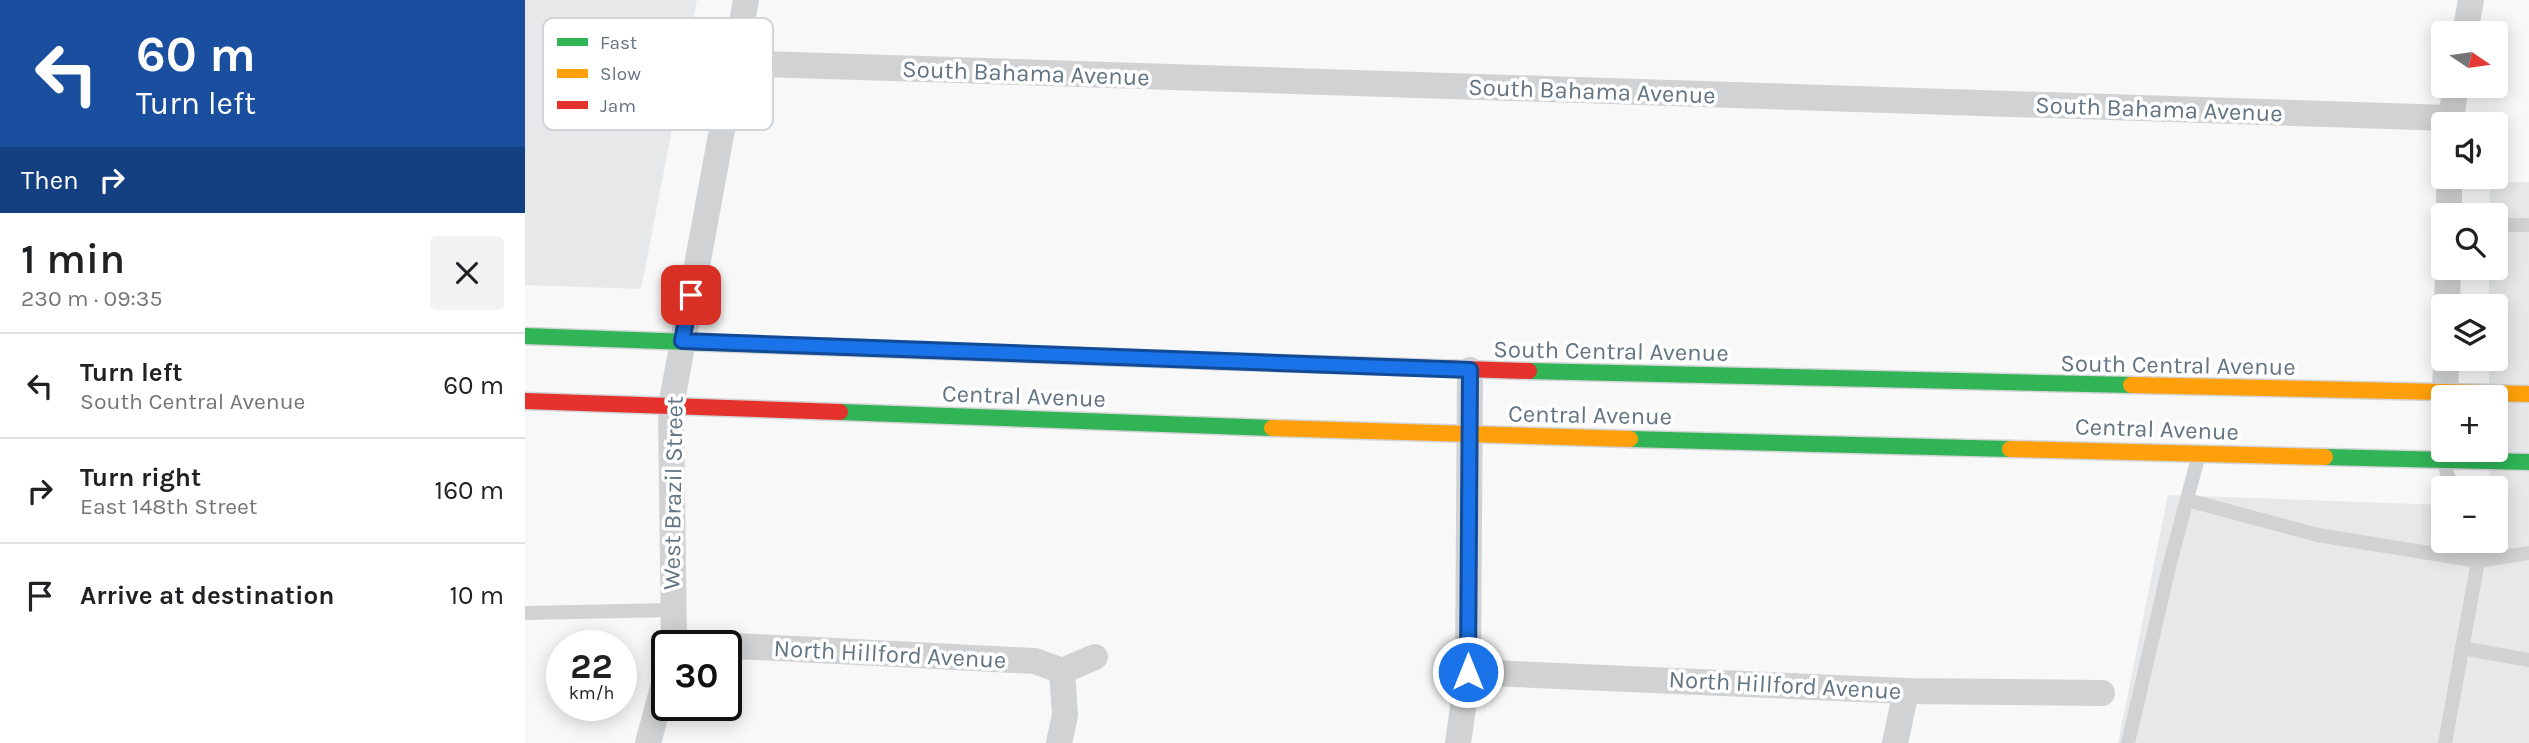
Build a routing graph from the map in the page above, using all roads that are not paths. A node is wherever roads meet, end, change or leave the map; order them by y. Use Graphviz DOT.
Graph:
graph roads {
  1 [pos="747,0"];
  2 [pos="2471,0"];
  3 [pos="743,18"];
  4 [pos="2467,21"];
  5 [pos="773,64"];
  6 [pos="2431,120"];
  7 [pos="721,130"];
  8 [pos="2508,225"];
  9 [pos="2529,225"];
  10 [pos="525,336"];
  11 [pos="682,341"];
  12 [pos="1470,370"];
  13 [pos="2508,394"];
  14 [pos="2529,394"];
  15 [pos="2431,396"];
  16 [pos="525,401"];
  17 [pos="671,406"];
  18 [pos="1470,435"];
  19 [pos="2200,453"];
  20 [pos="2431,455"];
  21 [pos="2508,460"];
  22 [pos="2529,462"];
  23 [pos="2187,500"];
  24 [pos="2475,553"];
  25 [pos="2529,553"];
  26 [pos="2478,561"];
  27 [pos="673,610"];
  28 [pos="525,613"];
  29 [pos="674,630"];
  30 [pos="742,648"];
  31 [pos="2462,648"];
  32 [pos="1095,657"];
  33 [pos="2529,660"];
  34 [pos="1062,671"];
  35 [pos="1468,672"];
  36 [pos="1906,691"];
  37 [pos="2102,693"];
  38 [pos="654,721"];
  39 [pos="648,743"];
  40 [pos="1059,743"];
  41 [pos="1458,743"];
  42 [pos="1895,743"];
  43 [pos="2128,743"];
  44 [pos="2445,743"];
  1 -- 3 [label="street, West Brazil Street"];
  2 -- 4 [label="street"];
  5 -- 6 [label="street, South Bahama Avenue"];
  7 -- 11 [label="street, West Brazil Street"];
  8 -- 9 [label="lane"];
  10 -- 11 [label="main road, South Central Avenue"];
  11 -- 12 [label="main road, South Central Avenue"];
  11 -- 17 [label="street, West Brazil Street"];
  12 -- 15 [label="main road, South Central Avenue"];
  12 -- 18 [label="street"];
  13 -- 14 [label="main road, South Central Avenue"];
  16 -- 17 [label="main road, Central Avenue"];
  17 -- 18 [label="main road, Central Avenue"];
  17 -- 27 [label="street, West Brazil Street"];
  18 -- 19 [label="main road, Central Avenue"];
  18 -- 35 [label="street"];
  19 -- 20 [label="main road, Central Avenue"];
  19 -- 23 [label="lane"];
  21 -- 22 [label="main road, Central Avenue"];
  23 -- 26 [label="lane"];
  23 -- 43 [label="lane"];
  24 -- 26 [label="lane"];
  25 -- 26 [label="lane"];
  26 -- 31 [label="lane"];
  27 -- 28 [label="lane"];
  27 -- 29 [label="street, West Brazil Street"];
  30 -- 34 [label="street, North Hillford Avenue"];
  31 -- 33 [label="lane"];
  31 -- 44 [label="lane"];
  32 -- 34 [label="street"];
  34 -- 40 [label="street"];
  35 -- 36 [label="street, North Hillford Avenue"];
  35 -- 41 [label="street"];
  36 -- 37 [label="street, North Hillford Avenue"];
  36 -- 42 [label="street"];
  38 -- 39 [label="street"];
}
